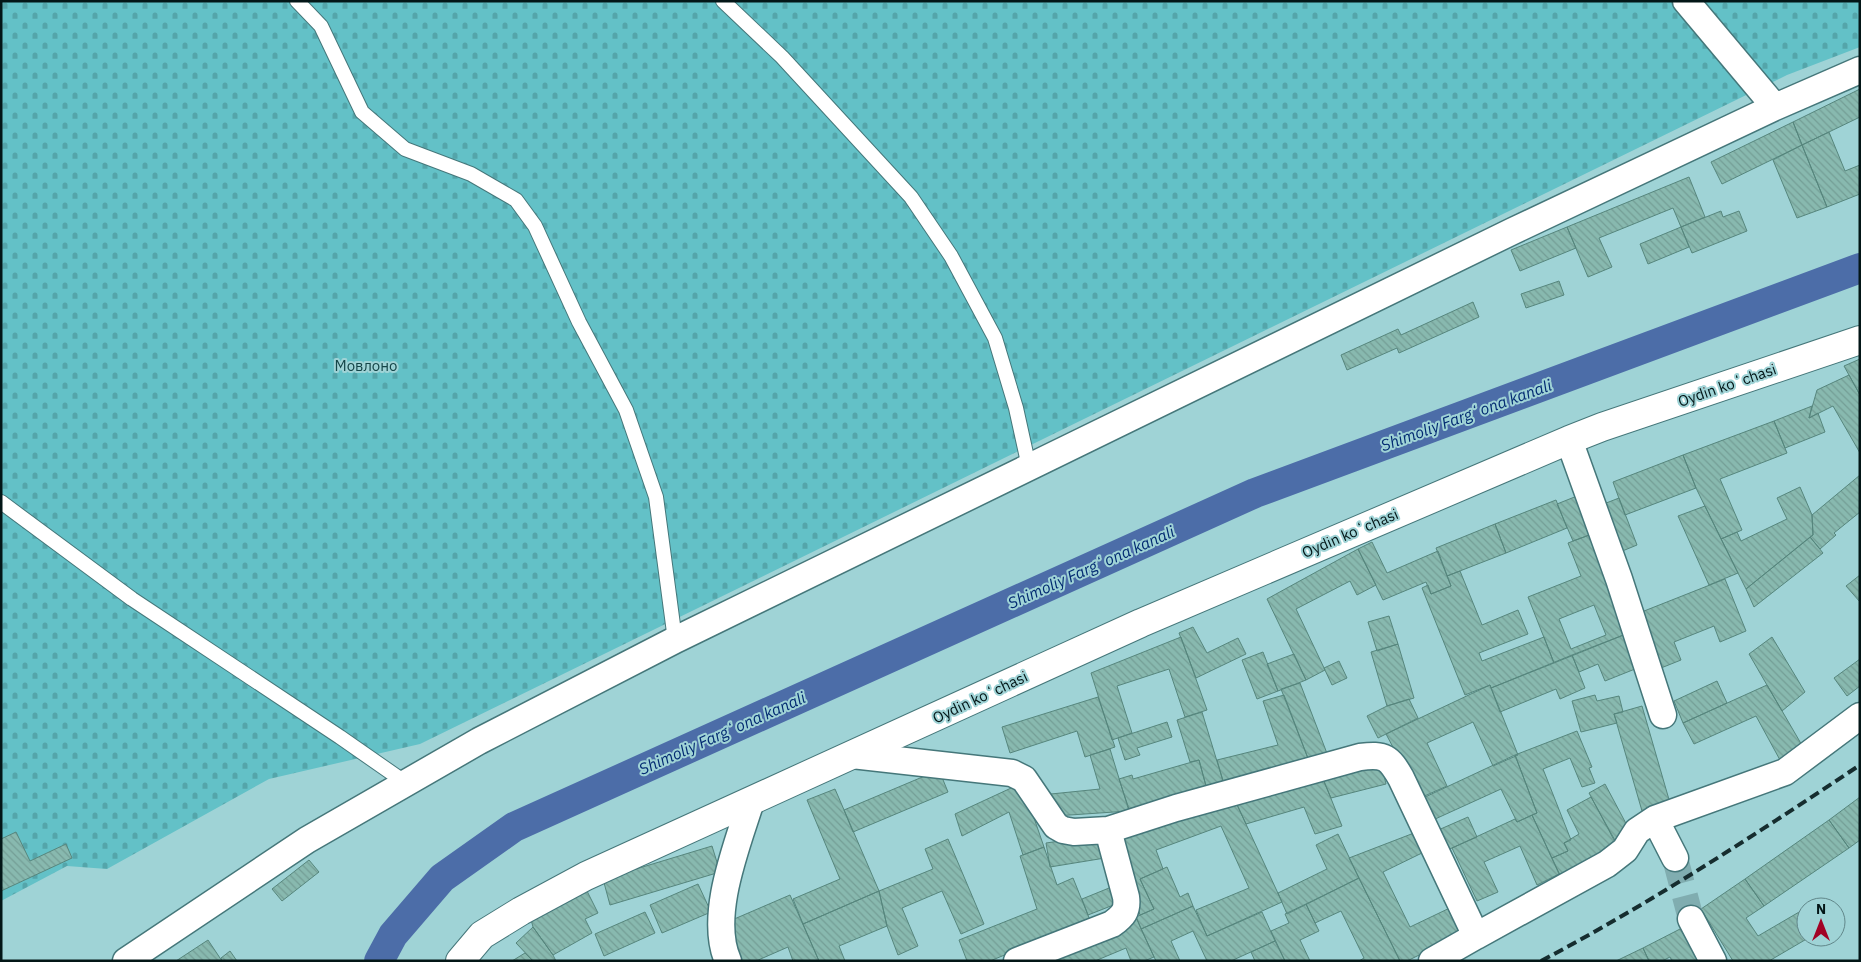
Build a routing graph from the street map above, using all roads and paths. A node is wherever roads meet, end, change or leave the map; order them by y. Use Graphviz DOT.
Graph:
graph roads {
  1 [pos="297,1"];
  2 [pos="723,1"];
  3 [pos="1686,1"];
  4 [pos="1860,70"];
  5 [pos="1775,108"];
  6 [pos="1860,340"];
  7 [pos="1569,440"];
  8 [pos="1029,468"];
  9 [pos="1,502"];
  10 [pos="675,640"];
  11 [pos="1663,715"];
  12 [pos="1860,716"];
  13 [pos="852,755"];
  14 [pos="406,783"];
  15 [pos="751,801"];
  16 [pos="1655,819"];
  17 [pos="1108,830"];
  18 [pos="1676,858"];
  19 [pos="1691,919"];
  20 [pos="1476,936"];
  21 [pos="126,961"];
  22 [pos="460,961"];
  23 [pos="728,961"];
  24 [pos="1017,961"];
  25 [pos="1432,961"];
  26 [pos="1713,961"];
  1 -- 10 [label="lane"];
  2 -- 8 [label="lane"];
  3 -- 5 [label="street"];
  4 -- 5 [label="street"];
  5 -- 8 [label="street"];
  6 -- 7 [label="street, Oydin koʻchasi"];
  7 -- 11 [label="street"];
  7 -- 13 [label="street, Oydin koʻchasi"];
  8 -- 10 [label="street"];
  9 -- 14 [label="lane"];
  10 -- 14 [label="street"];
  12 -- 16 [label="street"];
  13 -- 15 [label="street, Oydin koʻchasi"];
  13 -- 17 [label="street"];
  14 -- 21 [label="street"];
  15 -- 22 [label="street, Oydin koʻchasi"];
  15 -- 23 [label="street"];
  16 -- 18 [label="street"];
  16 -- 20 [label="street"];
  17 -- 20 [label="street"];
  17 -- 24 [label="street"];
  19 -- 26 [label="street"];
  20 -- 25 [label="street"];
}
